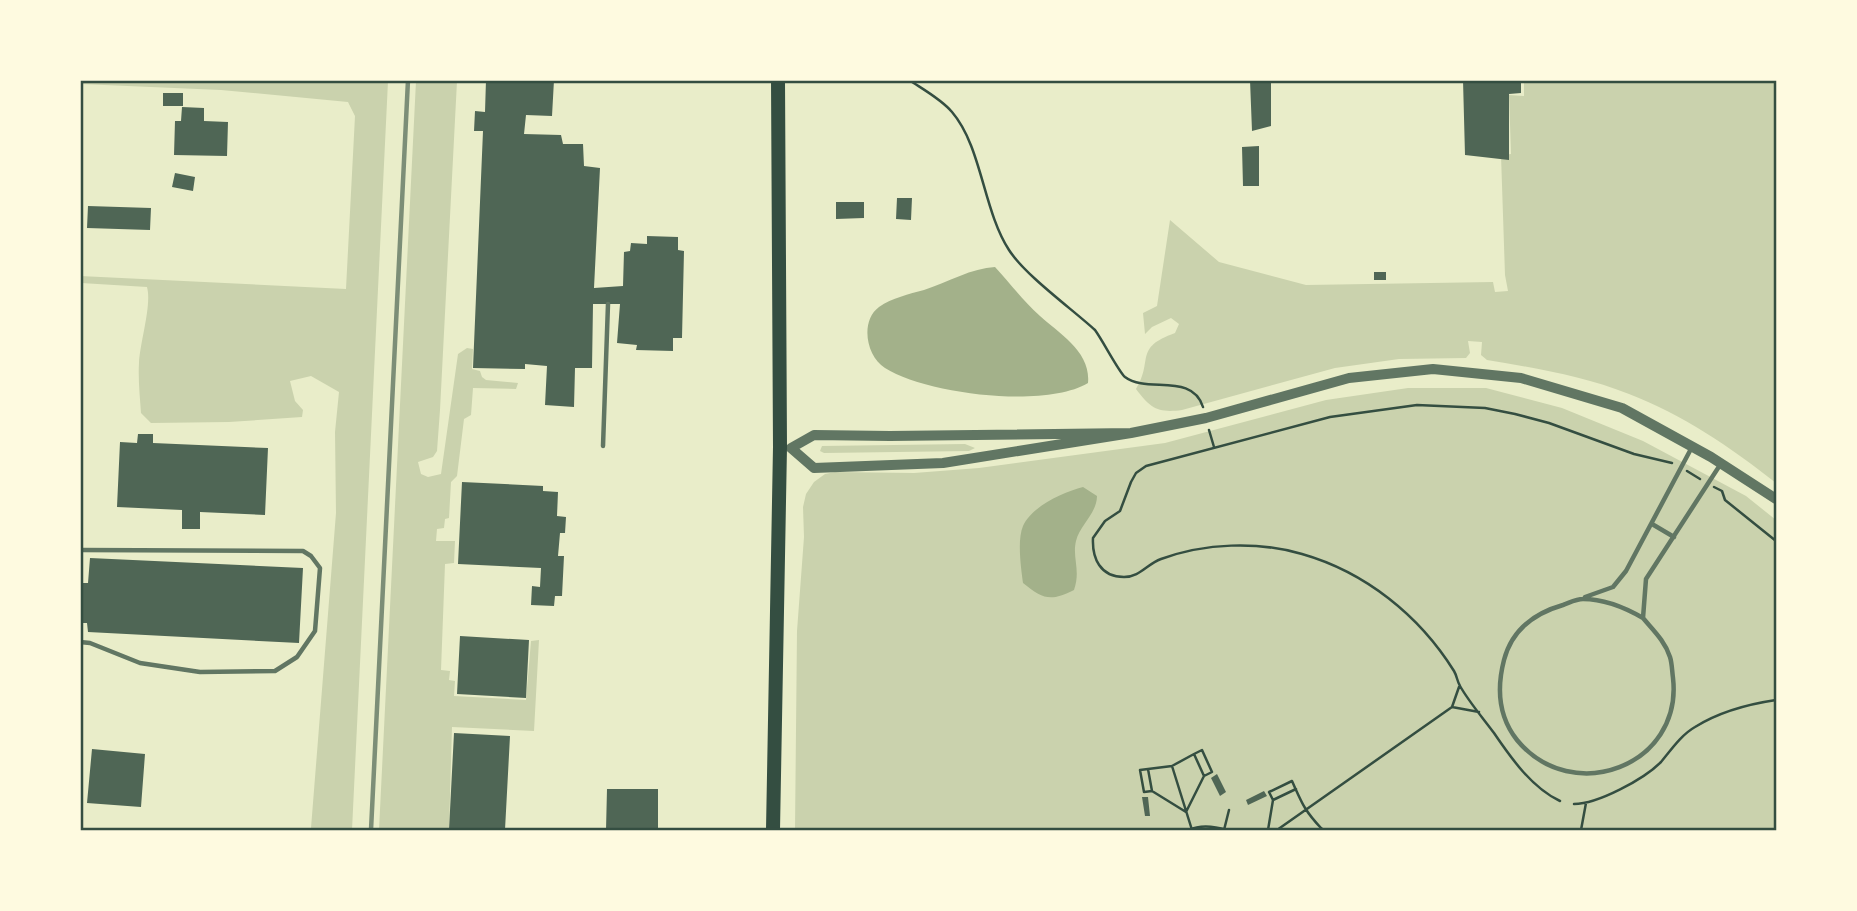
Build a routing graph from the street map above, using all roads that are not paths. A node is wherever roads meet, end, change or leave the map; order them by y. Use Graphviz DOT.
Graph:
graph roads {
  1 [pos="778,80"];
  2 [pos="608,304"];
  3 [pos="1131,433"];
  4 [pos="603,446"];
  5 [pos="1692,447"];
  6 [pos="1721,463"];
  7 [pos="1776,499"];
  8 [pos="1652,524"];
  9 [pos="1674,537"];
  10 [pos="80,550"];
  11 [pos="1581,599"];
  12 [pos="1643,618"];
  13 [pos="80,642"];
  14 [pos="773,831"];
  1 -- 14 [label="main road"];
  2 -- 4 [label="lane"];
  3 -- 3 [label="street"];
  3 -- 5 [label="street"];
  5 -- 6 [label="street"];
  5 -- 8 [label="lane"];
  6 -- 7 [label="street"];
  6 -- 9 [label="lane"];
  8 -- 9 [label="lane"];
  8 -- 11 [label="lane"];
  9 -- 12 [label="lane"];
  10 -- 13 [label="lane"];
  11 -- 12 [label="lane"];
  11 -- 12 [label="lane"];
}
